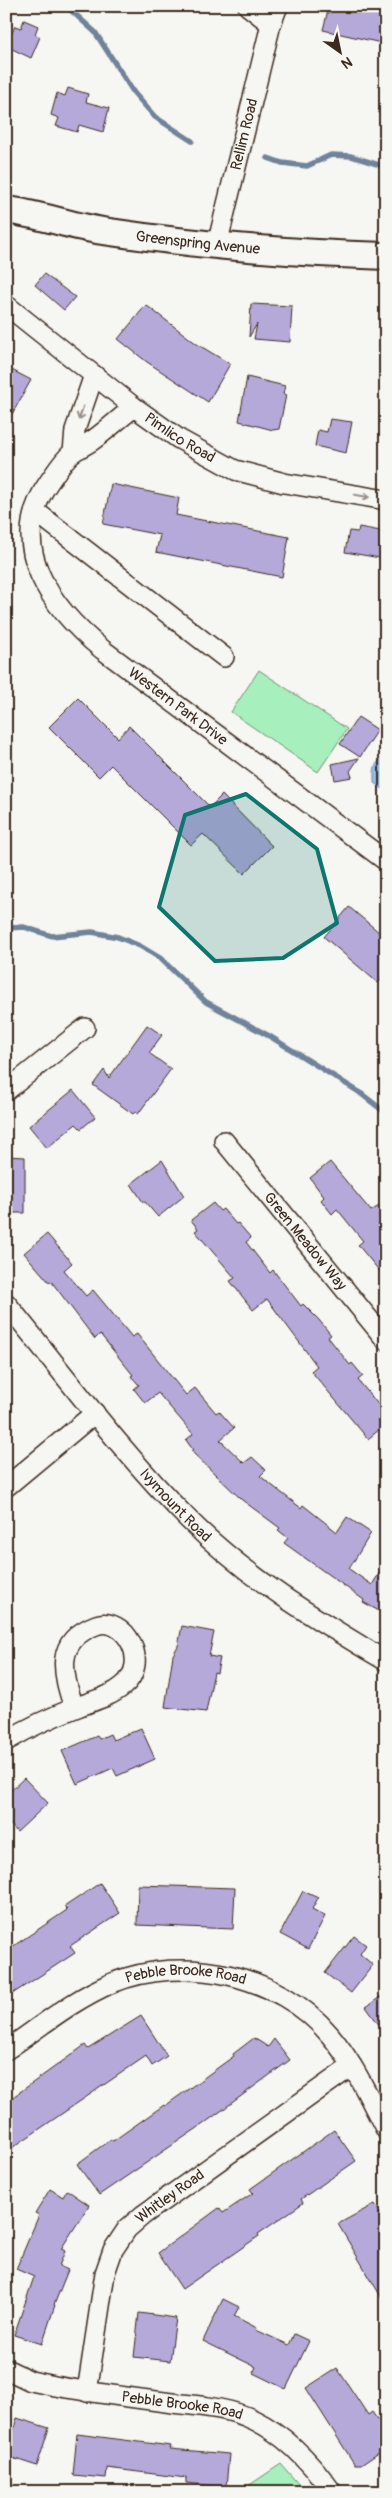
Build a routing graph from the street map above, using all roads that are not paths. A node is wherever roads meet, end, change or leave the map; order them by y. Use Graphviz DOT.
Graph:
graph roads {
  1 [pos="248,6"];
  2 [pos="274,15"];
  3 [pos="8,210"];
  4 [pos="217,245"];
  5 [pos="386,256"];
  6 [pos="6,305"];
  7 [pos="94,374"];
  8 [pos="134,407"];
  9 [pos="73,452"];
  10 [pos="386,500"];
  11 [pos="35,511"];
  12 [pos="224,657"];
  13 [pos="386,861"];
  14 [pos="85,1028"];
  15 [pos="6,1091"];
  16 [pos="224,1141"];
  17 [pos="6,1303"];
  18 [pos="386,1340"];
  19 [pos="95,1413"];
  20 [pos="6,1487"];
  21 [pos="386,1661"];
  22 [pos="74,1708"];
  23 [pos="6,1741"];
  24 [pos="6,2050"];
  25 [pos="352,2066"];
  26 [pos="386,2130"];
  27 [pos="6,2369"];
  28 [pos="87,2392"];
  29 [pos="332,2492"];
  1 -- 2 [label="street"];
  2 -- 4 [label="street, Rellim Road"];
  3 -- 4 [label="main road, Greenspring Avenue"];
  4 -- 5 [label="main road, Greenspring Avenue"];
  6 -- 7 [label="street, Pimlico Road"];
  7 -- 8 [label="street, Pimlico Road"];
  7 -- 9 [label="street, Western Park Drive, one-way"];
  8 -- 9 [label="street, Western Park Drive"];
  8 -- 10 [label="street, Pimlico Road, one-way"];
  9 -- 11 [label="street, Western Park Drive"];
  11 -- 12 [label="street"];
  11 -- 13 [label="street, Western Park Drive"];
  14 -- 15 [label="street"];
  16 -- 18 [label="street, Green Meadow Way"];
  17 -- 19 [label="street, Ivymount Road"];
  19 -- 20 [label="street"];
  19 -- 21 [label="street, Ivymount Road"];
  22 -- 22 [label="street"];
  22 -- 23 [label="street"];
  24 -- 25 [label="street, Pebble Brooke Road"];
  25 -- 26 [label="street, Pebble Brooke Road"];
  25 -- 28 [label="street, Whitley Road"];
  27 -- 28 [label="street, Pebble Brooke Road"];
  28 -- 29 [label="street, Pebble Brooke Road"];
}
